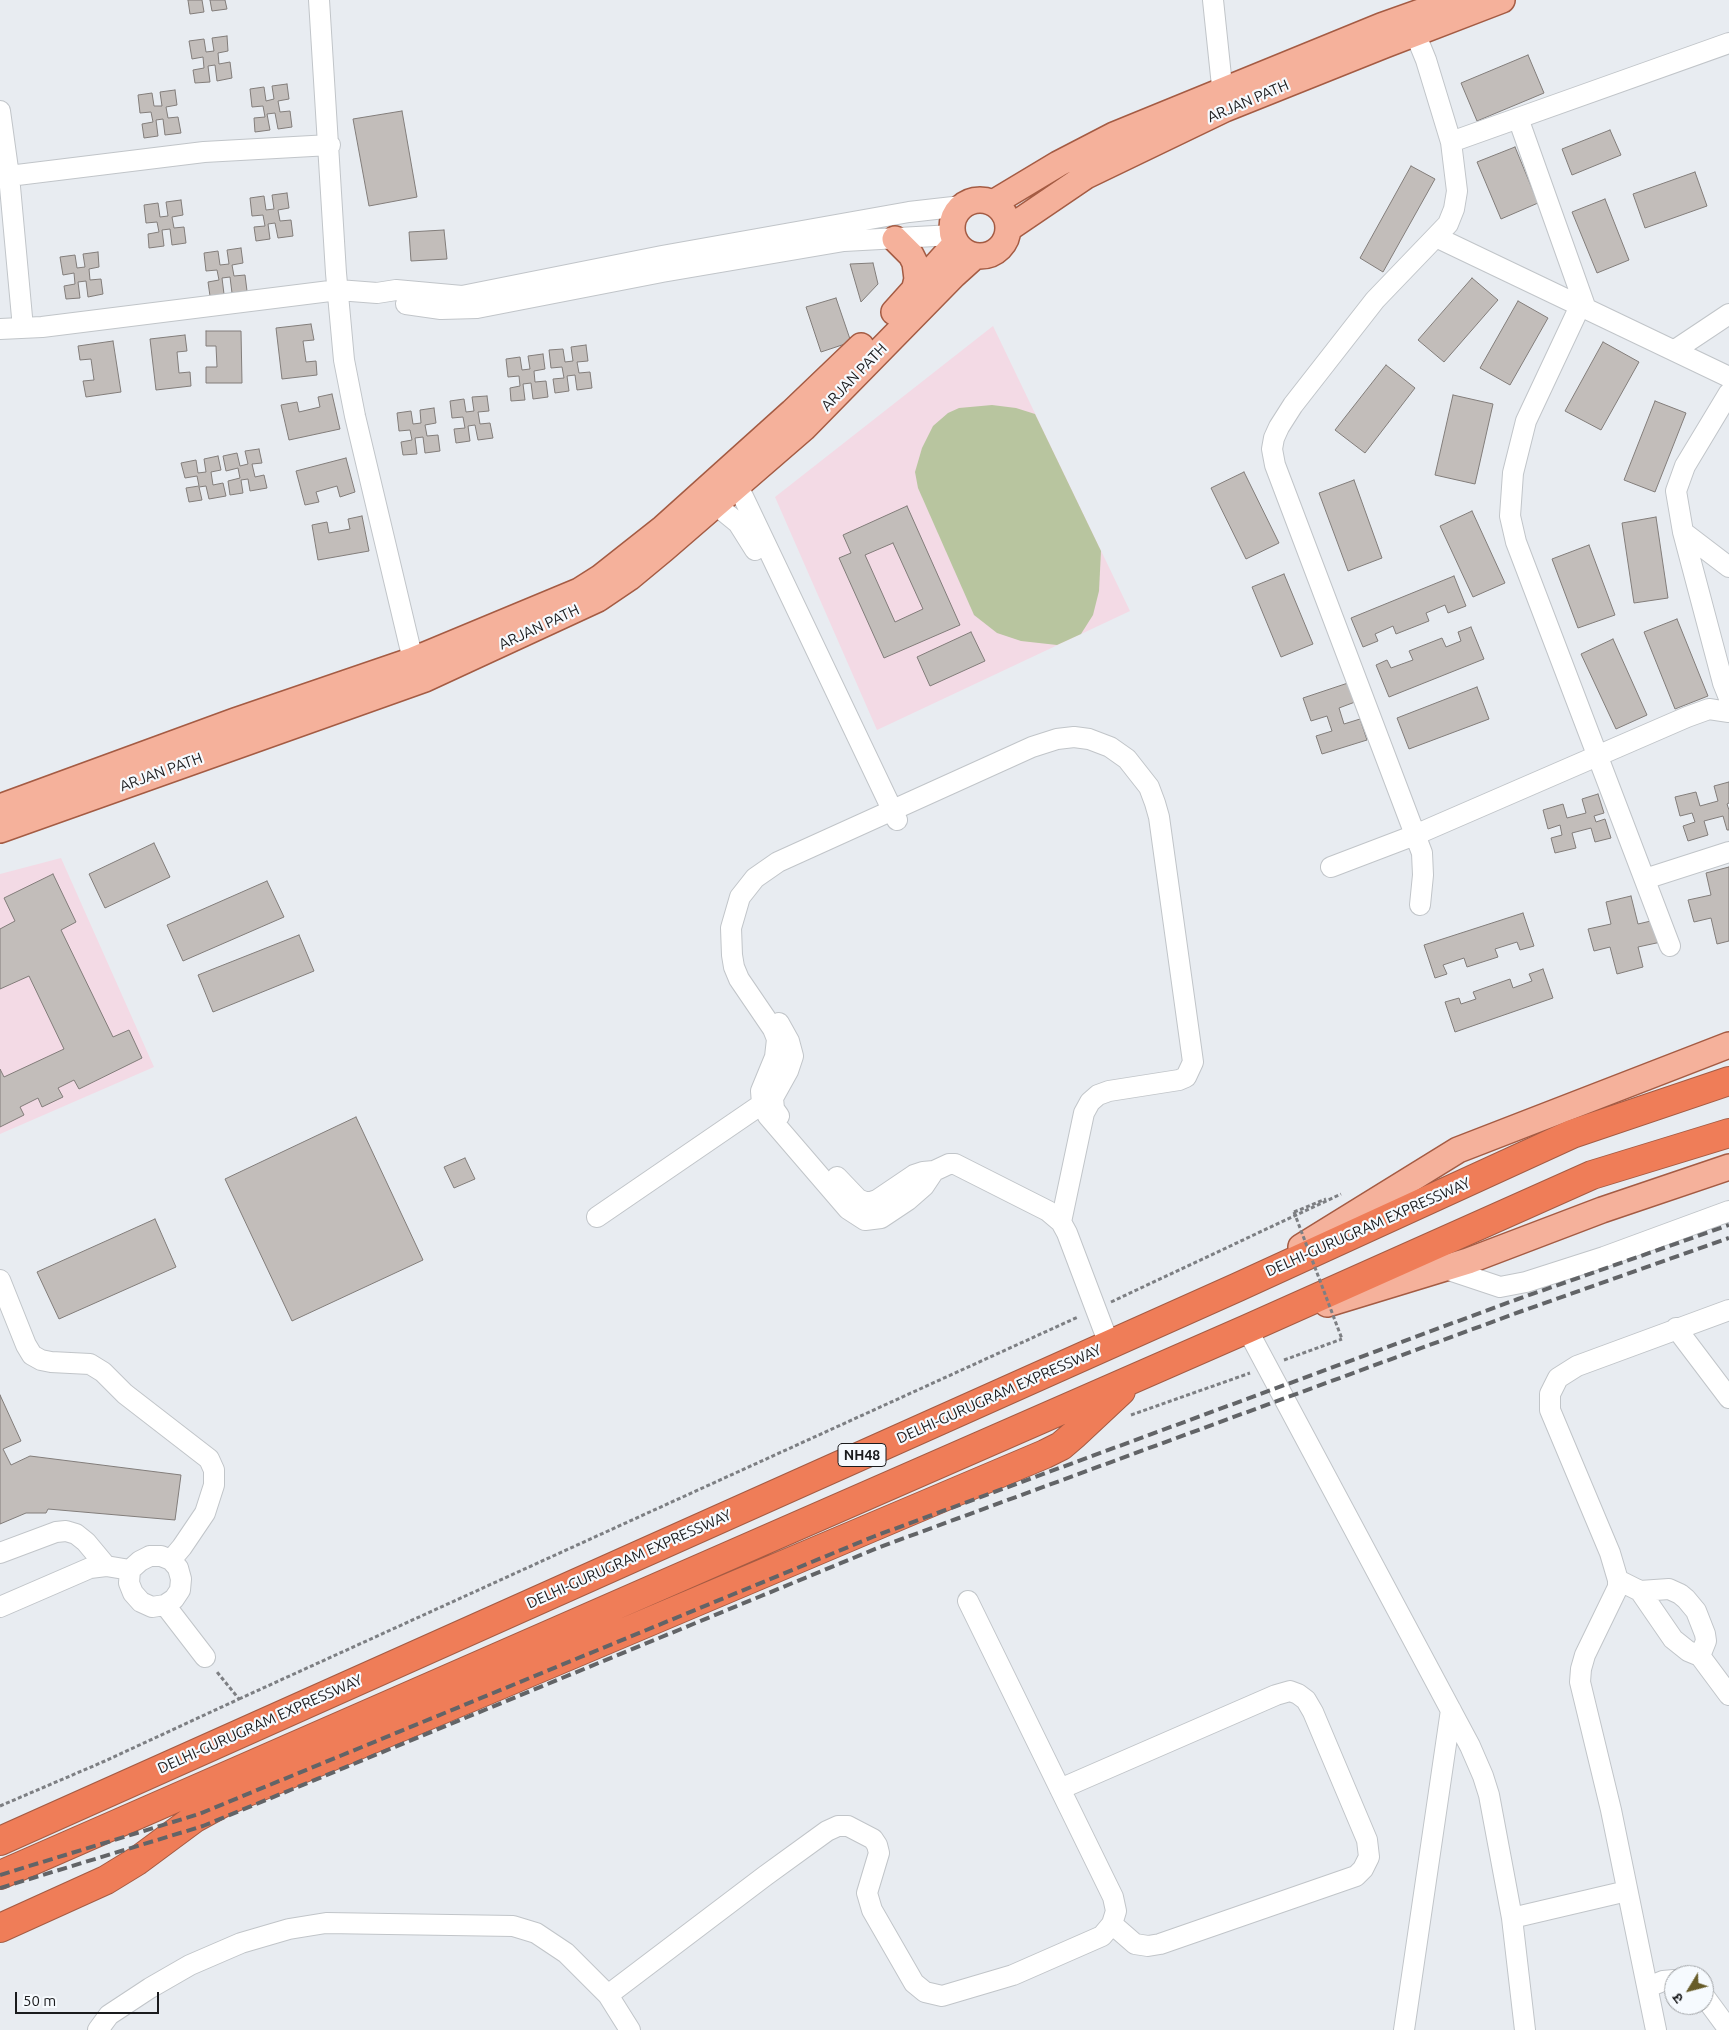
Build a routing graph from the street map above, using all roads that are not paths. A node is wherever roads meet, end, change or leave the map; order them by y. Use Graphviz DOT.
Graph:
graph roads {
  1 [pos="319,0"];
  2 [pos="1213,0"];
  3 [pos="1502,0"];
  4 [pos="1453,5"];
  5 [pos="1415,33"];
  6 [pos="1729,43"];
  7 [pos="1224,100"];
  8 [pos="0,110"];
  9 [pos="1518,118"];
  10 [pos="1451,142"];
  11 [pos="330,145"];
  12 [pos="9,176"];
  13 [pos="993,203"];
  14 [pos="962,206"];
  15 [pos="1008,230"];
  16 [pos="1436,237"];
  17 [pos="895,239"];
  18 [pos="961,244"];
  19 [pos="338,290"];
  20 [pos="914,291"];
  21 [pos="377,293"];
  22 [pos="1583,308"];
  23 [pos="1729,314"];
  24 [pos="22,328"];
  25 [pos="0,329"];
  26 [pos="1675,350"];
  27 [pos="1729,377"];
  28 [pos="1729,393"];
  29 [pos="738,486"];
  30 [pos="716,504"];
  31 [pos="1683,532"];
  32 [pos="1729,567"];
  33 [pos="413,660"];
  34 [pos="1729,698"];
  35 [pos="1729,712"];
  36 [pos="1598,755"];
  37 [pos="0,807"];
  38 [pos="889,818"];
  39 [pos="0,830"];
  40 [pos="1415,835"];
  41 [pos="1729,852"];
  42 [pos="1331,867"];
  43 [pos="1645,879"];
  44 [pos="1420,905"];
  45 [pos="1670,946"];
  46 [pos="1729,1045"];
  47 [pos="1729,1081"];
  48 [pos="762,1104"];
  49 [pos="1729,1133"];
  50 [pos="1729,1167"];
  51 [pos="934,1171"];
  52 [pos="1729,1211"];
  53 [pos="597,1218"];
  54 [pos="1062,1222"];
  55 [pos="1443,1268"];
  56 [pos="0,1280"];
  57 [pos="1238,1287"];
  58 [pos="1729,1310"];
  59 [pos="1676,1328"];
  60 [pos="1247,1329"];
  61 [pos="1110,1344"];
  62 [pos="1134,1378"];
  63 [pos="1729,1398"];
  64 [pos="0,1553"];
  65 [pos="171,1560"];
  66 [pos="106,1566"];
  67 [pos="130,1570"];
  68 [pos="1618,1580"];
  69 [pos="1640,1591"];
  70 [pos="968,1601"];
  71 [pos="165,1605"];
  72 [pos="0,1607"];
  73 [pos="1700,1656"];
  74 [pos="205,1657"];
  75 [pos="1729,1695"];
  76 [pos="1451,1710"];
  77 [pos="1060,1789"];
  78 [pos="0,1841"];
  79 [pos="0,1875"];
  80 [pos="1627,1891"];
  81 [pos="1512,1918"];
  82 [pos="1112,1924"];
  83 [pos="0,1928"];
  84 [pos="1664,1983"];
  85 [pos="1648,1987"];
  86 [pos="608,1995"];
  87 [pos="1714,2010"];
  88 [pos="98,2030"];
  89 [pos="630,2030"];
  90 [pos="1404,2030"];
  91 [pos="1525,2030"];
  92 [pos="1656,2030"];
  93 [pos="1729,2030"];
  1 -- 11 [label="street"];
  2 -- 7 [label="street"];
  3 -- 4 [label="main road, ARJAN PATH"];
  4 -- 5 [label="main road, ARJAN PATH"];
  4 -- 7 [label="main road, ARJAN PATH"];
  5 -- 7 [label="main road, ARJAN PATH"];
  5 -- 10 [label="street"];
  6 -- 9 [label="street"];
  7 -- 13 [label="main road, ARJAN PATH"];
  7 -- 15 [label="main road, ARJAN PATH"];
  8 -- 12 [label="street"];
  9 -- 10 [label="street"];
  9 -- 22 [label="street"];
  10 -- 16 [label="street"];
  11 -- 12 [label="street"];
  11 -- 19 [label="street"];
  12 -- 24 [label="street"];
  13 -- 14 [label="main road"];
  13 -- 15 [label="main road"];
  14 -- 18 [label="main road"];
  14 -- 21 [label="street"];
  15 -- 18 [label="main road"];
  16 -- 22 [label="street"];
  16 -- 40 [label="street"];
  17 -- 18 [label="street"];
  17 -- 20 [label="main road"];
  17 -- 21 [label="street"];
  18 -- 20 [label="main road, ARJAN PATH"];
  18 -- 29 [label="main road, ARJAN PATH"];
  19 -- 21 [label="street"];
  19 -- 24 [label="street"];
  19 -- 33 [label="street"];
  20 -- 33 [label="main road, ARJAN PATH"];
  22 -- 26 [label="street"];
  22 -- 36 [label="street"];
  23 -- 26 [label="street"];
  24 -- 25 [label="street"];
  26 -- 27 [label="street"];
  28 -- 31 [label="street"];
  29 -- 30 [label="main road, ARJAN PATH"];
  29 -- 38 [label="street"];
  30 -- 38 [label="street"];
  30 -- 39 [label="main road, ARJAN PATH"];
  31 -- 32 [label="street"];
  31 -- 34 [label="street"];
  33 -- 37 [label="main road, ARJAN PATH"];
  35 -- 36 [label="street"];
  36 -- 40 [label="street"];
  36 -- 43 [label="street"];
  38 -- 48 [label="street"];
  38 -- 51 [label="street"];
  38 -- 54 [label="street"];
  40 -- 42 [label="street"];
  40 -- 44 [label="street"];
  41 -- 43 [label="street"];
  43 -- 45 [label="street"];
  46 -- 57 [label="main road"];
  47 -- 57 [label="highway, DELHI-GURUGRAM EXPRESSWAY / NH48"];
  48 -- 51 [label="street"];
  48 -- 53 [label="street"];
  49 -- 60 [label="highway, NH48"];
  50 -- 55 [label="main road"];
  51 -- 54 [label="street"];
  52 -- 55 [label="street"];
  54 -- 61 [label="street"];
  55 -- 60 [label="main road"];
  56 -- 65 [label="street"];
  57 -- 61 [label="highway, DELHI-GURUGRAM EXPRESSWAY / NH48"];
  58 -- 59 [label="street"];
  59 -- 63 [label="street"];
  59 -- 68 [label="street"];
  60 -- 62 [label="highway, NH48"];
  60 -- 76 [label="street"];
  61 -- 78 [label="highway, DELHI-GURUGRAM EXPRESSWAY / NH48"];
  62 -- 79 [label="highway, NH48"];
  62 -- 83 [label="highway"];
  64 -- 66 [label="street"];
  65 -- 67 [label="street"];
  65 -- 71 [label="street"];
  66 -- 67 [label="street"];
  66 -- 72 [label="street"];
  67 -- 71 [label="street"];
  68 -- 69 [label="street"];
  68 -- 80 [label="street"];
  69 -- 73 [label="street"];
  69 -- 73 [label="street"];
  70 -- 77 [label="street"];
  71 -- 74 [label="street"];
  73 -- 75 [label="street"];
  76 -- 81 [label="street"];
  76 -- 90 [label="street"];
  77 -- 82 [label="street"];
  77 -- 82 [label="street"];
  80 -- 81 [label="street"];
  80 -- 85 [label="street"];
  81 -- 91 [label="street"];
  82 -- 86 [label="street"];
  84 -- 85 [label="street"];
  85 -- 92 [label="street"];
  86 -- 88 [label="street"];
  86 -- 89 [label="street"];
  87 -- 93 [label="street"];
}
